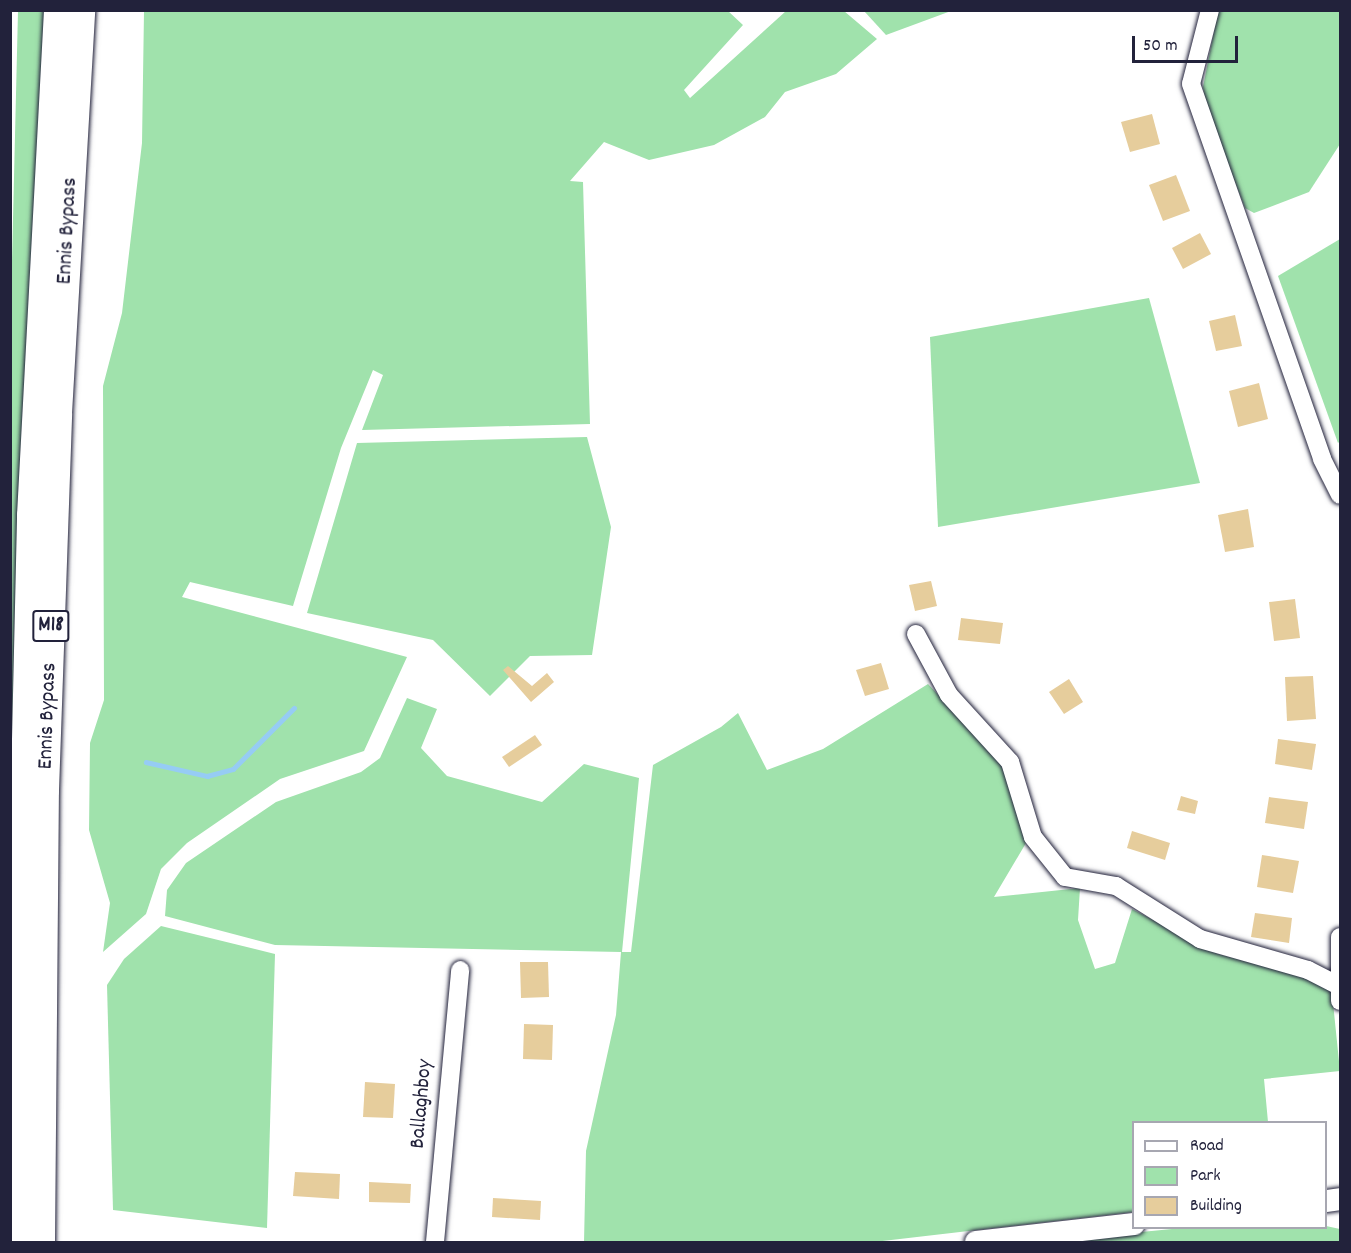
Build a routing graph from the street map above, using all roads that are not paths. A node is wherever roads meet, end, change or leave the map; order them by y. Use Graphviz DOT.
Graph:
graph roads {
  1 [pos="57,10"];
  2 [pos="81,10"];
  3 [pos="1210,10"];
  4 [pos="1341,495"];
  5 [pos="916,634"];
  6 [pos="1341,937"];
  7 [pos="460,970"];
  8 [pos="1339,993"];
  9 [pos="1132,1224"];
  10 [pos="20,1242"];
  11 [pos="41,1242"];
  12 [pos="435,1242"];
  13 [pos="976,1242"];
  1 -- 10 [label="highway, Ennis Bypass / M18"];
  2 -- 11 [label="highway, Ennis Bypass / M18"];
  3 -- 4 [label="street"];
  5 -- 8 [label="street"];
  6 -- 8 [label="street"];
  7 -- 12 [label="street, Ballaghboy"];
  9 -- 13 [label="main road"];
}
